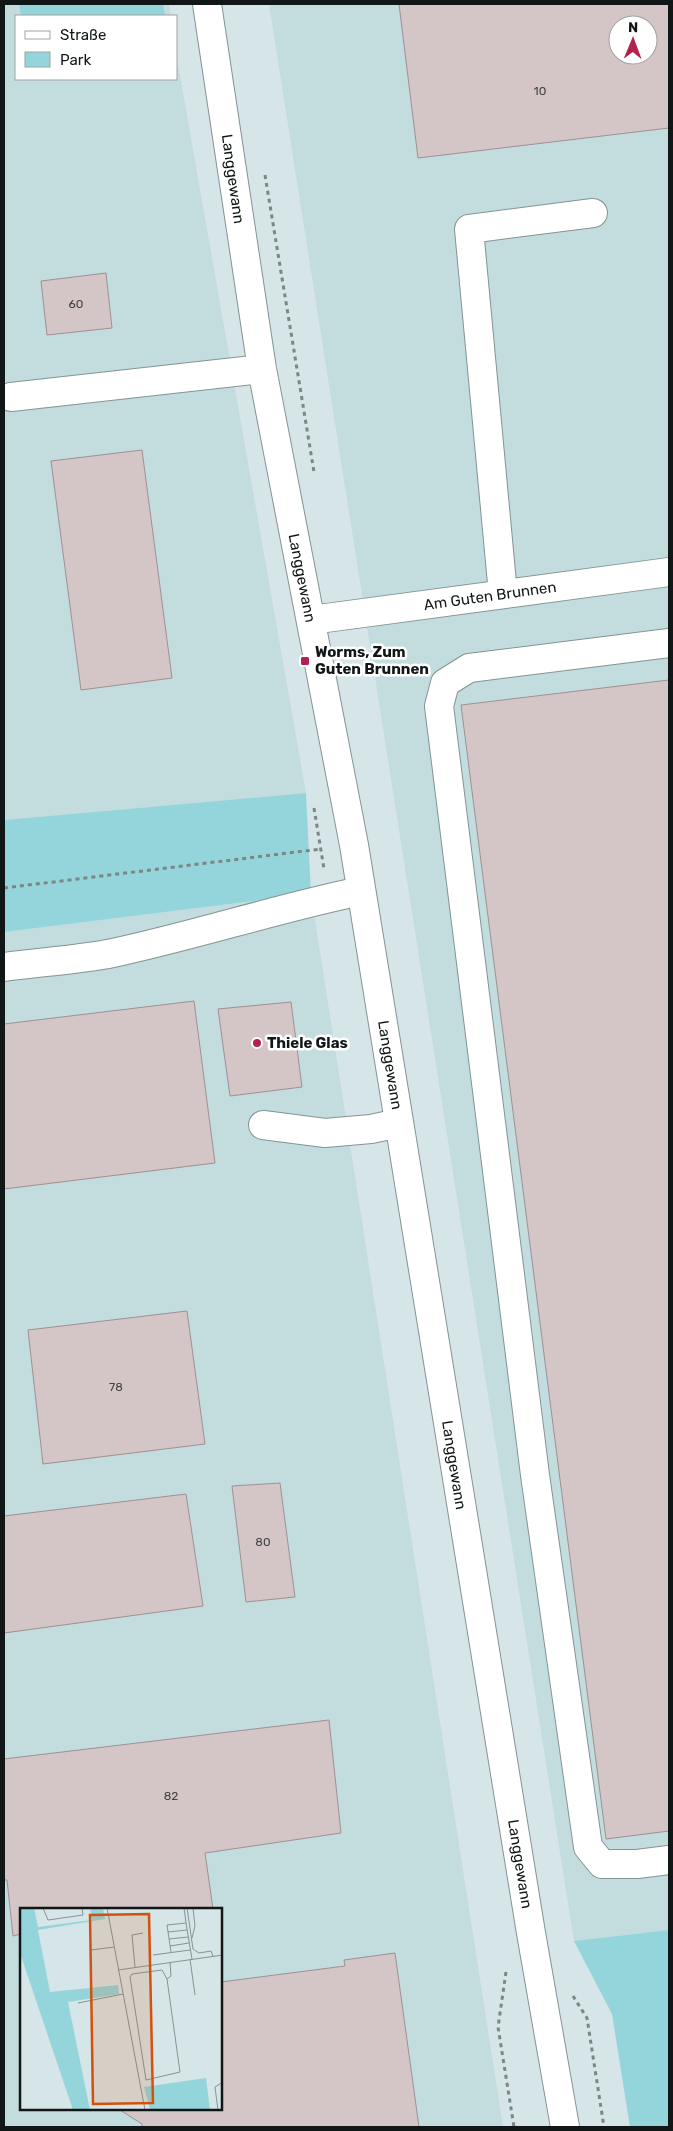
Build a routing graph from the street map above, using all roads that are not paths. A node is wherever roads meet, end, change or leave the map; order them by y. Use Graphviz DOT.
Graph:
graph roads {
  1 [pos="207,4"];
  2 [pos="593,213"];
  3 [pos="262,369"];
  4 [pos="11,397"];
  5 [pos="669,572"];
  6 [pos="503,594"];
  7 [pos="311,620"];
  8 [pos="669,643"];
  9 [pos="361,891"];
  10 [pos="4,967"];
  11 [pos="399,1123"];
  12 [pos="263,1125"];
  13 [pos="669,1860"];
  14 [pos="565,2127"];
  1 -- 3 [label="street, Langgewann"];
  2 -- 6 [label="street"];
  3 -- 4 [label="street"];
  3 -- 7 [label="street, Langgewann"];
  5 -- 6 [label="street, Am Guten Brunnen"];
  6 -- 7 [label="street, Am Guten Brunnen"];
  7 -- 9 [label="street, Langgewann"];
  8 -- 13 [label="street"];
  9 -- 10 [label="street"];
  9 -- 11 [label="street, Langgewann"];
  11 -- 12 [label="street"];
  11 -- 14 [label="street, Langgewann"];
}
